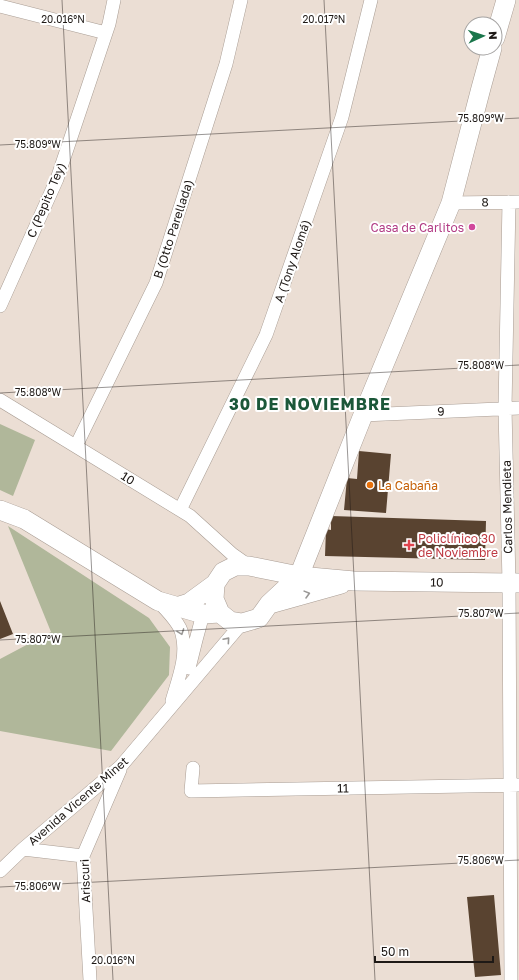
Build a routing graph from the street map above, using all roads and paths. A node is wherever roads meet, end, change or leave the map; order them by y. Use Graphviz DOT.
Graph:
graph roads {
  1 [pos="114,0"];
  2 [pos="240,0"];
  3 [pos="371,0"];
  4 [pos="506,0"];
  5 [pos="0,6"];
  6 [pos="501,16"];
  7 [pos="106,32"];
  8 [pos="490,56"];
  9 [pos="514,202"];
  10 [pos="451,203"];
  11 [pos="0,306"];
  12 [pos="0,400"];
  13 [pos="505,408"];
  14 [pos="519,408"];
  15 [pos="363,415"];
  16 [pos="76,446"];
  17 [pos="0,510"];
  18 [pos="180,510"];
  19 [pos="249,566"];
  20 [pos="299,576"];
  21 [pos="354,581"];
  22 [pos="514,583"];
  23 [pos="215,584"];
  24 [pos="158,601"];
  25 [pos="269,604"];
  26 [pos="176,608"];
  27 [pos="212,614"];
  28 [pos="242,623"];
  29 [pos="184,691"];
  30 [pos="171,706"];
  31 [pos="121,766"];
  32 [pos="193,768"];
  33 [pos="514,785"];
  34 [pos="23,850"];
  35 [pos="83,856"];
  36 [pos="0,870"];
  37 [pos="92,979"];
  38 [pos="511,980"];
  1 -- 7 [label="street, C (Pepito Tey)"];
  2 -- 16 [label="street, B (Otto Parellada)"];
  3 -- 18 [label="street, A (Tony Alomá)"];
  4 -- 6 [label="main road"];
  5 -- 7 [label="street"];
  7 -- 11 [label="street, C (Pepito Tey)"];
  8 -- 10 [label="main road"];
  9 -- 10 [label="street, 8"];
  9 -- 13 [label="street, Carlos Mendieta"];
  10 -- 15 [label="main road"];
  12 -- 16 [label="street, 10"];
  13 -- 14 [label="street, 9"];
  13 -- 15 [label="street, 9"];
  13 -- 22 [label="street, Carlos Mendieta"];
  15 -- 20 [label="main road"];
  16 -- 18 [label="street, 10"];
  17 -- 24 [label="main road"];
  18 -- 19 [label="street, 10"];
  19 -- 20 [label="main road, 10"];
  19 -- 23 [label="main road, 10"];
  19 -- 25 [label="main road, 10"];
  20 -- 21 [label="main road, 10"];
  20 -- 25 [label="main road"];
  21 -- 22 [label="main road, 10"];
  25 -- 21 [label="main road, 10, one-way"];
  22 -- 33 [label="street, Carlos Mendieta"];
  23 -- 26 [label="main road, 10"];
  23 -- 27 [label="main road"];
  24 -- 26 [label="main road"];
  24 -- 30 [label="street, one-way"];
  25 -- 28 [label="main road"];
  26 -- 27 [label="main road"];
  27 -- 28 [label="main road"];
  27 -- 29 [label="street, Avenida Vicente Minet"];
  29 -- 28 [label="street, Avenida Vicente Minet, one-way"];
  29 -- 30 [label="street, Avenida Vicente Minet"];
  30 -- 31 [label="street, Avenida Vicente Minet"];
  31 -- 34 [label="street, Avenida Vicente Minet"];
  31 -- 35 [label="street, Ariscuri"];
  32 -- 33 [label="street, 11"];
  33 -- 38 [label="street, Carlos Mendieta"];
  34 -- 35 [label="street"];
  34 -- 36 [label="street, Avenida Vicente Minet"];
  35 -- 37 [label="street, Ariscuri"];
}
